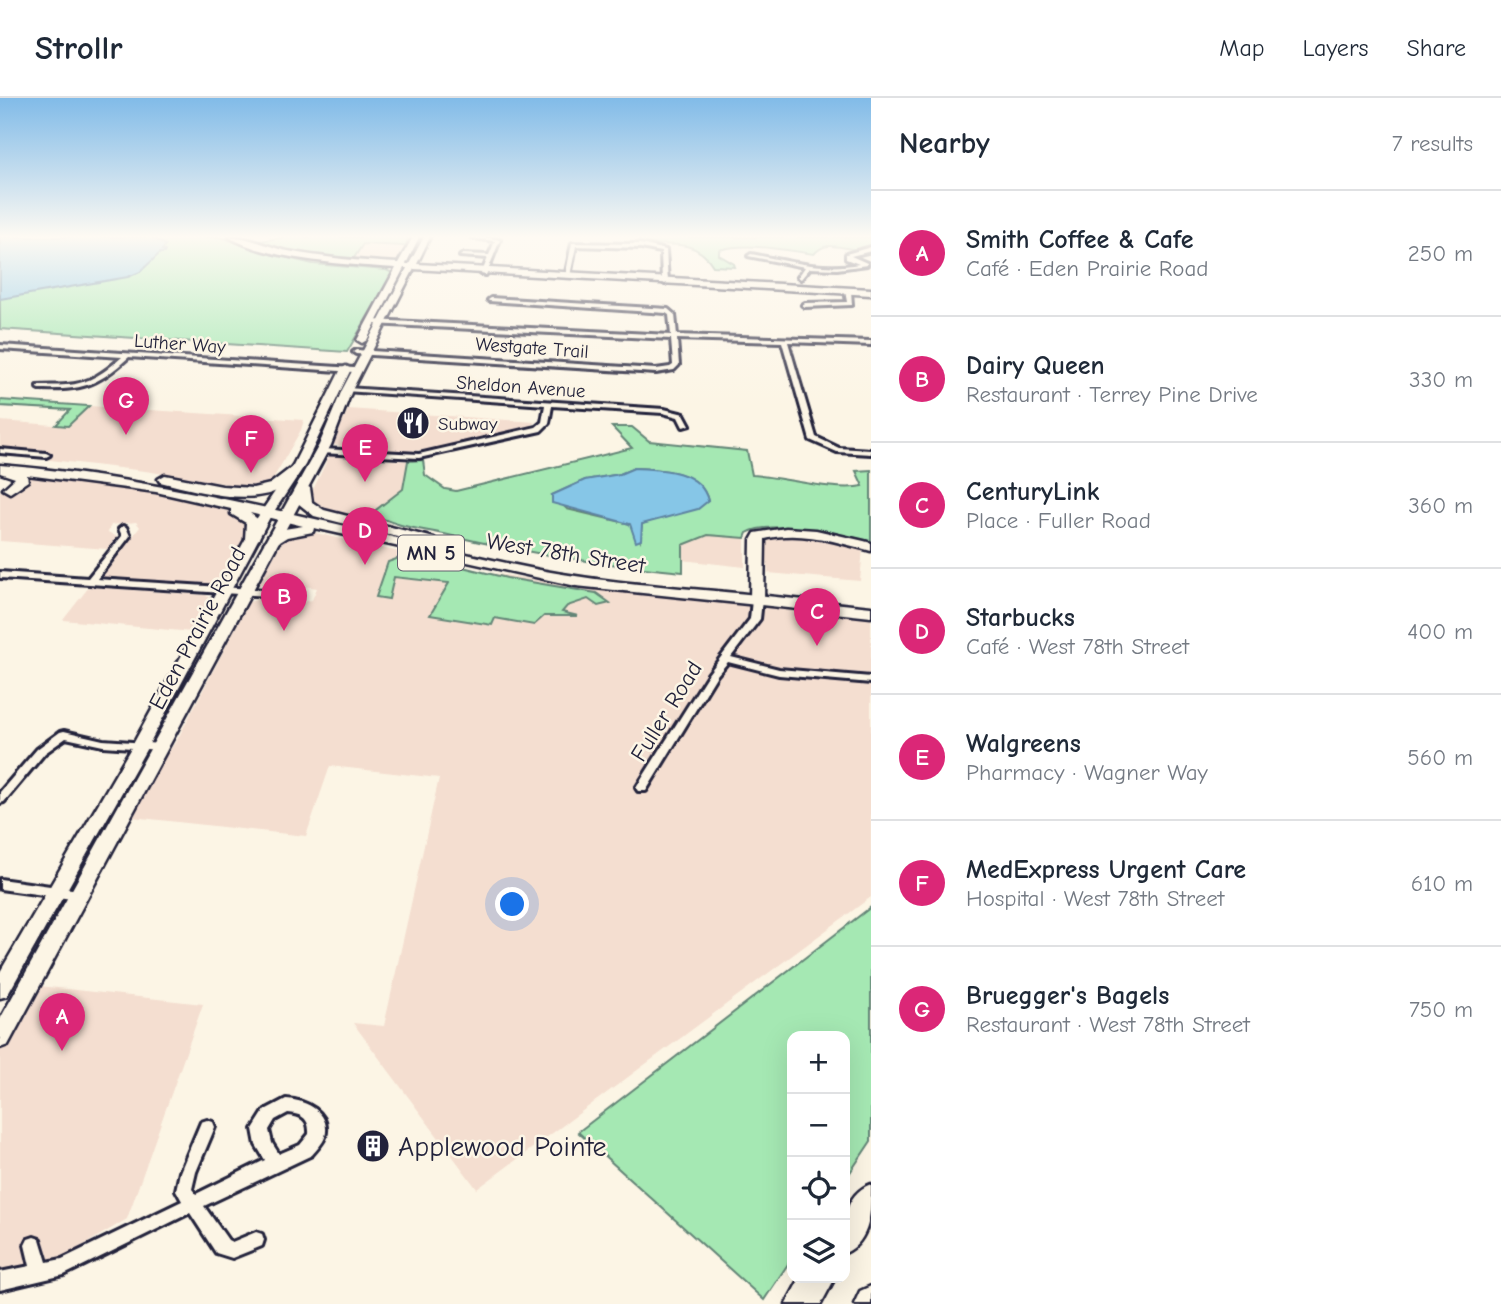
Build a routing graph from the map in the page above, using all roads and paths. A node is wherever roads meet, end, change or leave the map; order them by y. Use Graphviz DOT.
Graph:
graph roads {
  1 [pos="387,293"];
  2 [pos="400,293"];
  3 [pos="848,293"];
  4 [pos="491,300"];
  5 [pos="805,305"];
  6 [pos="372,322"];
  7 [pos="384,323"];
  8 [pos="673,337"];
  9 [pos="785,341"];
  10 [pos="871,343"];
  11 [pos="0,347"];
  12 [pos="362,352"];
  13 [pos="127,356"];
  14 [pos="351,370"];
  15 [pos="39,387"];
  16 [pos="347,390"];
  17 [pos="549,404"];
  18 [pos="686,425"];
  19 [pos="0,451"];
  20 [pos="323,451"];
  21 [pos="871,452"];
  22 [pos="46,454"];
  23 [pos="0,462"];
  24 [pos="296,468"];
  25 [pos="85,469"];
  26 [pos="0,470"];
  27 [pos="51,473"];
  28 [pos="303,488"];
  29 [pos="10,489"];
  30 [pos="270,510"];
  31 [pos="289,515"];
  32 [pos="123,529"];
  33 [pos="252,539"];
  34 [pos="377,540"];
  35 [pos="271,543"];
  36 [pos="871,547"];
  37 [pos="459,550"];
  38 [pos="0,575"];
  39 [pos="90,582"];
  40 [pos="224,591"];
  41 [pos="245,592"];
  42 [pos="757,595"];
  43 [pos="297,596"];
  44 [pos="871,602"];
  45 [pos="871,612"];
  46 [pos="726,658"];
  47 [pos="871,680"];
  48 [pos="140,746"];
  49 [pos="161,747"];
  50 [pos="642,788"];
  51 [pos="0,799"];
  52 [pos="0,884"];
  53 [pos="57,892"];
  54 [pos="79,895"];
  55 [pos="0,990"];
  56 [pos="0,1039"];
  57 [pos="207,1126"];
  58 [pos="276,1163"];
  59 [pos="871,1198"];
  60 [pos="192,1203"];
  61 [pos="850,1230"];
  62 [pos="256,1240"];
  63 [pos="34,1245"];
  64 [pos="40,1271"];
  65 [pos="0,1281"];
  66 [pos="816,1283"];
  67 [pos="802,1304"];
  1 -- 6 [label="main road, Eden Prairie Road"];
  2 -- 7 [label="main road, Eden Prairie Road"];
  3 -- 5 [label="street"];
  4 -- 8 [label="street"];
  6 -- 7 [label="street"];
  6 -- 12 [label="main road, Eden Prairie Road"];
  7 -- 8 [label="street"];
  7 -- 12 [label="main road, Eden Prairie Road"];
  8 -- 9 [label="street"];
  8 -- 12 [label="street, Westgate Trail"];
  9 -- 10 [label="street"];
  9 -- 21 [label="street"];
  11 -- 13 [label="street, Luther Way"];
  12 -- 14 [label="main road, Eden Prairie Road"];
  13 -- 14 [label="street, Luther Way"];
  13 -- 15 [label="street"];
  14 -- 16 [label="main road, Eden Prairie Road"];
  14 -- 24 [label="main road, Eden Prairie Road"];
  16 -- 17 [label="street, Sheldon Avenue"];
  16 -- 20 [label="main road, Eden Prairie Road"];
  17 -- 18 [label="street, Sheldon Avenue"];
  17 -- 20 [label="street"];
  19 -- 22 [label="street"];
  20 -- 28 [label="main road, Eden Prairie Road"];
  23 -- 25 [label="main road, West 78th Street / MN 5"];
  24 -- 25 [label="main road"];
  24 -- 30 [label="main road, Eden Prairie Road"];
  25 -- 30 [label="main road, West 78th Street / MN 5"];
  26 -- 27 [label="main road, West 78th Street / MN 5"];
  26 -- 29 [label="main road"];
  27 -- 30 [label="main road, West 78th Street / MN 5"];
  27 -- 33 [label="main road"];
  28 -- 31 [label="main road, Eden Prairie Road"];
  28 -- 37 [label="main road"];
  30 -- 31 [label="main road, West 78th Street / MN 5"];
  30 -- 33 [label="main road, Eden Prairie Road"];
  31 -- 34 [label="main road, West 78th Street / MN 5"];
  31 -- 35 [label="main road, Eden Prairie Road"];
  31 -- 37 [label="main road, West 78th Street / MN 5"];
  32 -- 39 [label="street"];
  33 -- 40 [label="main road, Eden Prairie Road"];
  34 -- 35 [label="main road"];
  34 -- 42 [label="main road, West 78th Street / MN 5"];
  35 -- 41 [label="main road, Eden Prairie Road"];
  36 -- 42 [label="main road"];
  37 -- 42 [label="main road, West 78th Street / MN 5"];
  38 -- 39 [label="street"];
  39 -- 40 [label="street"];
  40 -- 41 [label="street"];
  40 -- 48 [label="main road, Eden Prairie Road"];
  41 -- 43 [label="street"];
  41 -- 49 [label="main road, Eden Prairie Road"];
  42 -- 44 [label="highway, MN 5"];
  42 -- 45 [label="highway, MN 5"];
  42 -- 46 [label="street, Fuller Road"];
  46 -- 47 [label="street, Fuller Road"];
  46 -- 50 [label="street, Fuller Road"];
  48 -- 49 [label="street"];
  48 -- 51 [label="street"];
  48 -- 53 [label="main road, Eden Prairie Road"];
  49 -- 54 [label="main road, Eden Prairie Road"];
  52 -- 53 [label="street"];
  53 -- 54 [label="street"];
  53 -- 55 [label="main road, Eden Prairie Road"];
  54 -- 56 [label="main road, Eden Prairie Road"];
  57 -- 60 [label="street"];
  58 -- 60 [label="street"];
  59 -- 61 [label="highway"];
  60 -- 62 [label="street"];
  60 -- 64 [label="street"];
  63 -- 64 [label="street"];
  64 -- 65 [label="street"];
  66 -- 67 [label="highway"];
}
